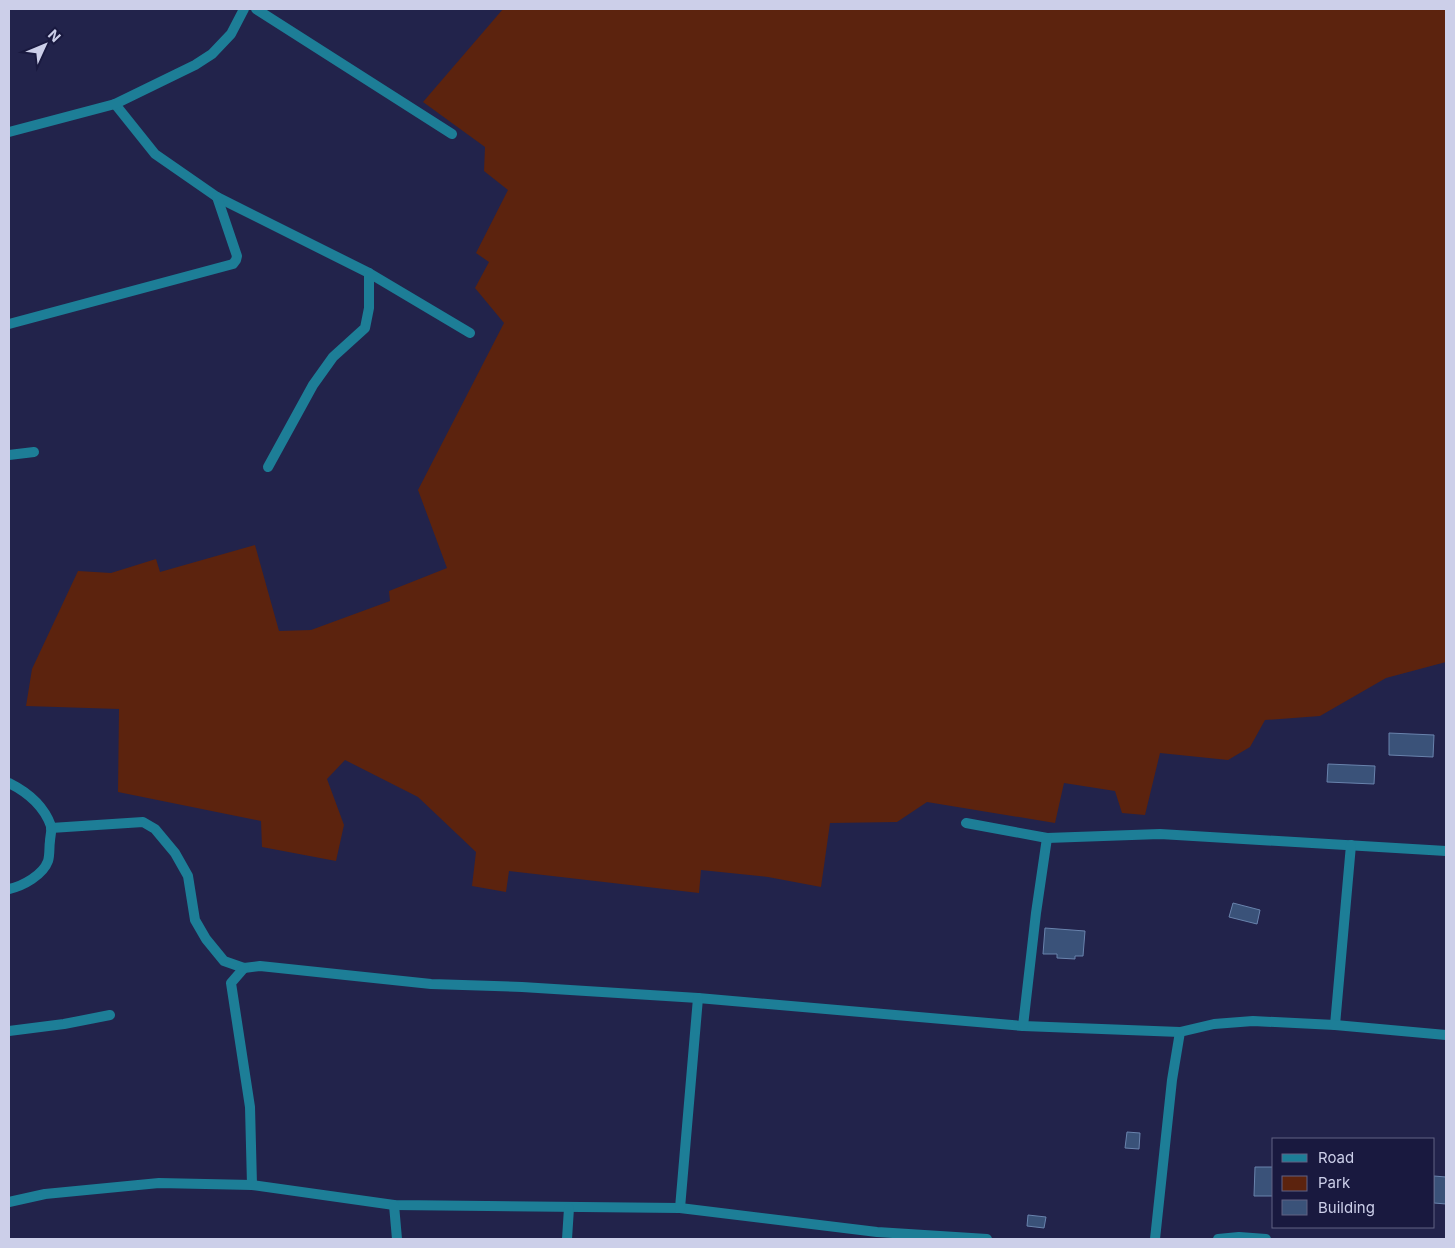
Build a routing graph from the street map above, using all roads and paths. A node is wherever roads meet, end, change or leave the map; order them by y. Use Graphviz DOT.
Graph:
graph roads {
  1 [pos="244,9"];
  2 [pos="256,9"];
  3 [pos="115,104"];
  4 [pos="9,132"];
  5 [pos="452,134"];
  6 [pos="217,197"];
  7 [pos="370,273"];
  8 [pos="9,324"];
  9 [pos="470,333"];
  10 [pos="34,452"];
  11 [pos="9,455"];
  12 [pos="268,467"];
  13 [pos="9,783"];
  14 [pos="966,823"];
  15 [pos="51,828"];
  16 [pos="1047,838"];
  17 [pos="1351,845"];
  18 [pos="1446,851"];
  19 [pos="9,889"];
  20 [pos="224,961"];
  21 [pos="244,968"];
  22 [pos="231,983"];
  23 [pos="698,998"];
  24 [pos="110,1015"];
  25 [pos="1335,1025"];
  26 [pos="1023,1026"];
  27 [pos="9,1031"];
  28 [pos="1180,1032"];
  29 [pos="1446,1035"];
  30 [pos="252,1184"];
  31 [pos="9,1202"];
  32 [pos="394,1205"];
  33 [pos="569,1208"];
  34 [pos="680,1208"];
  35 [pos="397,1239"];
  36 [pos="567,1239"];
  37 [pos="988,1239"];
  38 [pos="1155,1239"];
  39 [pos="1218,1239"];
  40 [pos="1266,1239"];
  1 -- 3 [label="street"];
  2 -- 5 [label="street"];
  3 -- 4 [label="street"];
  3 -- 6 [label="street"];
  6 -- 7 [label="street"];
  6 -- 8 [label="street"];
  7 -- 9 [label="street"];
  7 -- 12 [label="street"];
  10 -- 11 [label="street"];
  13 -- 15 [label="street"];
  14 -- 16 [label="street"];
  15 -- 19 [label="street"];
  15 -- 20 [label="street"];
  16 -- 17 [label="street"];
  16 -- 26 [label="street"];
  17 -- 18 [label="street"];
  17 -- 25 [label="street"];
  20 -- 21 [label="street"];
  20 -- 22 [label="street"];
  21 -- 22 [label="street"];
  21 -- 23 [label="street"];
  22 -- 30 [label="street"];
  23 -- 26 [label="street"];
  23 -- 34 [label="street"];
  24 -- 27 [label="street"];
  25 -- 28 [label="street"];
  25 -- 29 [label="street"];
  26 -- 28 [label="street"];
  28 -- 38 [label="street"];
  30 -- 31 [label="street"];
  30 -- 32 [label="street"];
  32 -- 33 [label="street"];
  32 -- 35 [label="street"];
  33 -- 34 [label="street"];
  33 -- 36 [label="street"];
  34 -- 37 [label="street"];
  39 -- 40 [label="street"];
}
